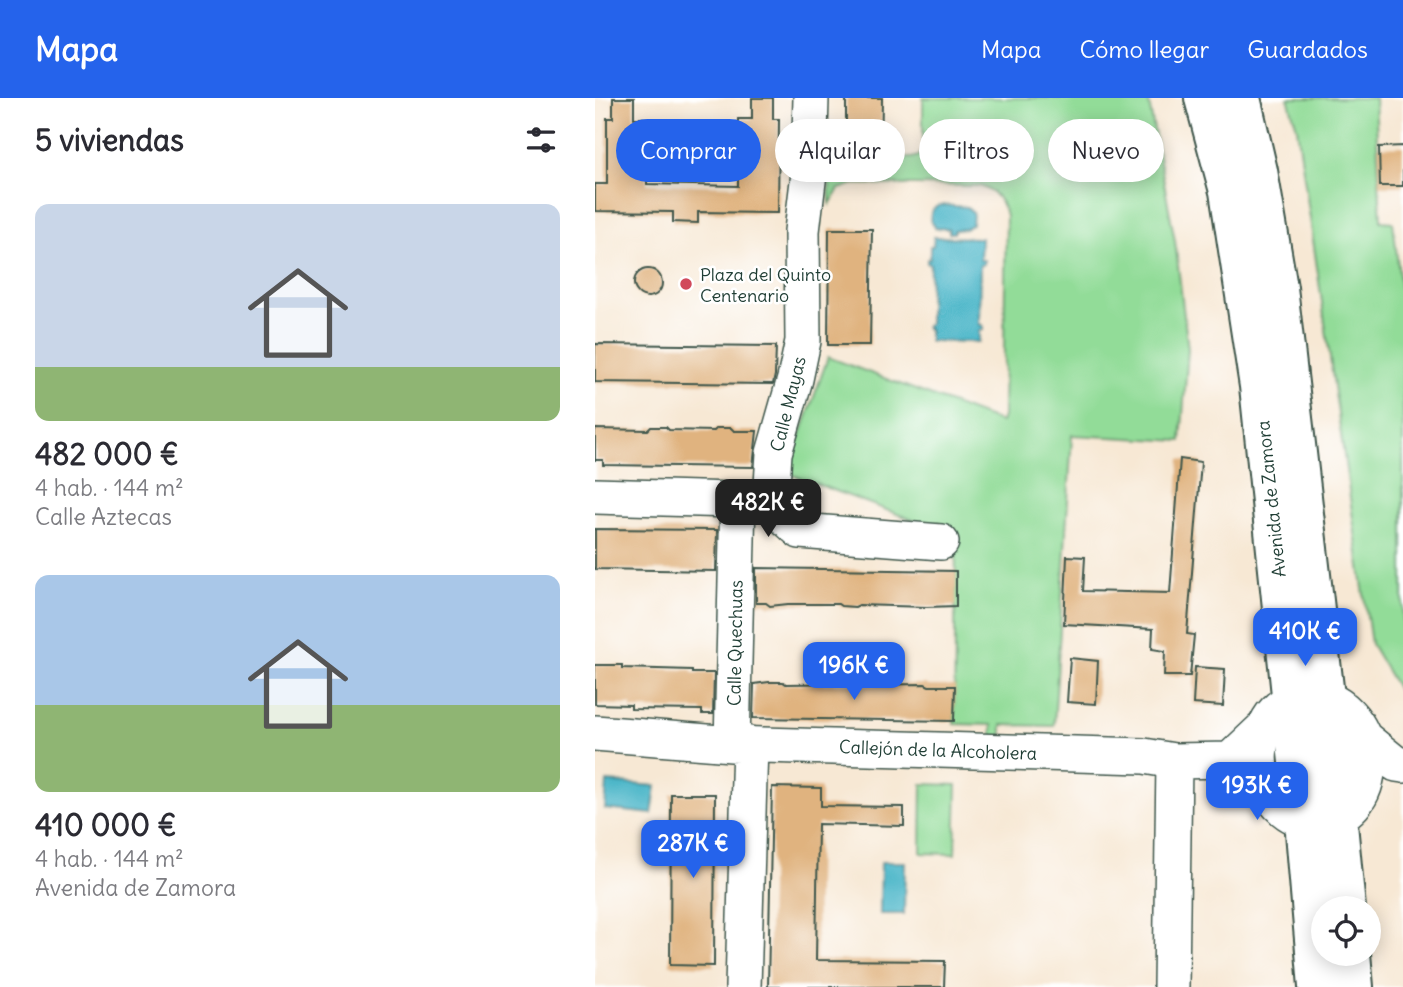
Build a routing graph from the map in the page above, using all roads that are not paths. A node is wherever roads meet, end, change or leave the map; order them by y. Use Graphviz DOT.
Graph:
graph roads {
  1 [pos="811,98"];
  2 [pos="1204,98"];
  3 [pos="1241,98"];
  4 [pos="595,496"];
  5 [pos="753,500"];
  6 [pos="941,542"];
  7 [pos="1294,708"];
  8 [pos="595,733"];
  9 [pos="1364,738"];
  10 [pos="741,744"];
  11 [pos="1230,760"];
  12 [pos="1174,761"];
  13 [pos="1400,765"];
  14 [pos="1261,775"];
  15 [pos="1334,809"];
  16 [pos="1345,896"];
  17 [pos="1352,966"];
  18 [pos="743,987"];
  19 [pos="1171,987"];
  20 [pos="1318,987"];
  21 [pos="1354,987"];
  1 -- 5 [label="street, Calle Mayas"];
  2 -- 7 [label="highway, Avenida de Zamora"];
  3 -- 7 [label="highway, Avenida de Zamora"];
  4 -- 5 [label="street"];
  5 -- 6 [label="street"];
  5 -- 10 [label="street, Calle Quechuas"];
  7 -- 9 [label="street"];
  7 -- 11 [label="street"];
  7 -- 14 [label="street"];
  7 -- 15 [label="highway, Avenida de Zamora"];
  8 -- 10 [label="street, Callejón de la Alcoholera"];
  9 -- 13 [label="street"];
  9 -- 15 [label="street"];
  10 -- 12 [label="street, Callejón de la Alcoholera"];
  10 -- 18 [label="street, Calle Quechuas"];
  11 -- 12 [label="street, Callejón de la Alcoholera"];
  11 -- 14 [label="street"];
  12 -- 19 [label="street"];
  13 -- 15 [label="street"];
  14 -- 15 [label="street"];
  15 -- 16 [label="highway, Avenida de Zamora"];
  15 -- 20 [label="highway, Avenida de Zamora"];
  17 -- 21 [label="highway"];
}
